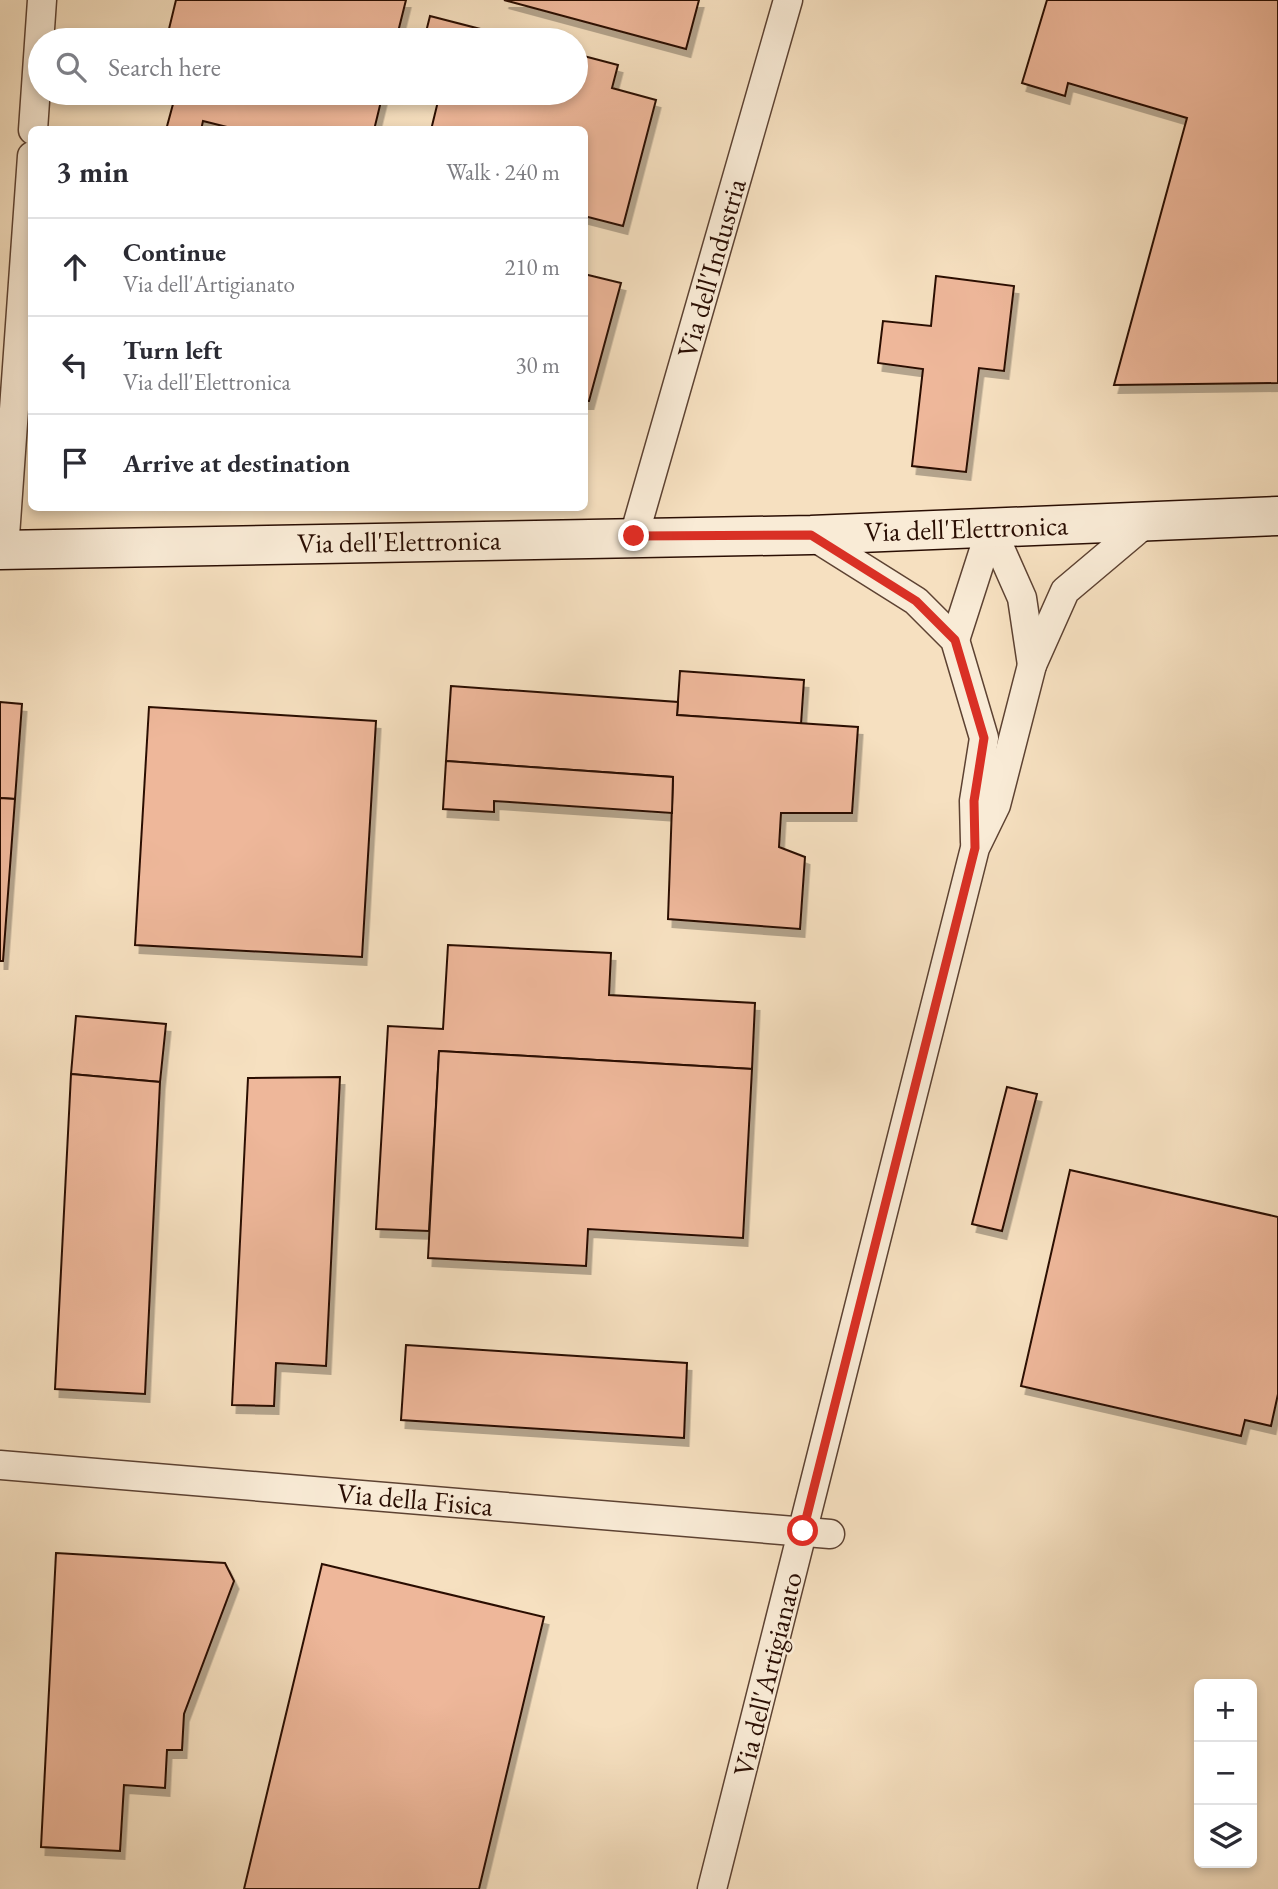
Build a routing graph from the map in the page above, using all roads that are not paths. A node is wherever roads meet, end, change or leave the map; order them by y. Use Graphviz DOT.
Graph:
graph roads {
  1 [pos="42,0"];
  2 [pos="788,0"];
  3 [pos="40,28"];
  4 [pos="35,105"];
  5 [pos="33,126"];
  6 [pos="28,209"];
  7 [pos="1278,516"];
  8 [pos="1148,521"];
  9 [pos="991,528"];
  10 [pos="811,535"];
  11 [pos="634,536"];
  12 [pos="2,550"];
  13 [pos="955,640"];
  14 [pos="1032,665"];
  15 [pos="975,848"];
  16 [pos="0,1465"];
  17 [pos="816,1532"];
  18 [pos="712,1889"];
  1 -- 3 [label="street"];
  2 -- 11 [label="street, Via dell'Industria"];
  4 -- 5 [label="street"];
  6 -- 12 [label="street"];
  7 -- 8 [label="street, Via dell'Elettronica"];
  8 -- 9 [label="street, Via dell'Elettronica"];
  8 -- 14 [label="street, Via dell'Artigianato"];
  9 -- 10 [label="street, Via dell'Elettronica"];
  9 -- 13 [label="street"];
  9 -- 14 [label="street, Via dell'Artigianato"];
  10 -- 11 [label="street, Via dell'Elettronica"];
  10 -- 13 [label="street, Via dell'Artigianato"];
  11 -- 12 [label="street, Via dell'Elettronica"];
  13 -- 15 [label="street, Via dell'Artigianato"];
  14 -- 15 [label="street, Via dell'Artigianato"];
  15 -- 17 [label="street, Via dell'Artigianato"];
  16 -- 17 [label="street, Via della Fisica"];
  17 -- 18 [label="street, Via dell'Artigianato"];
}
